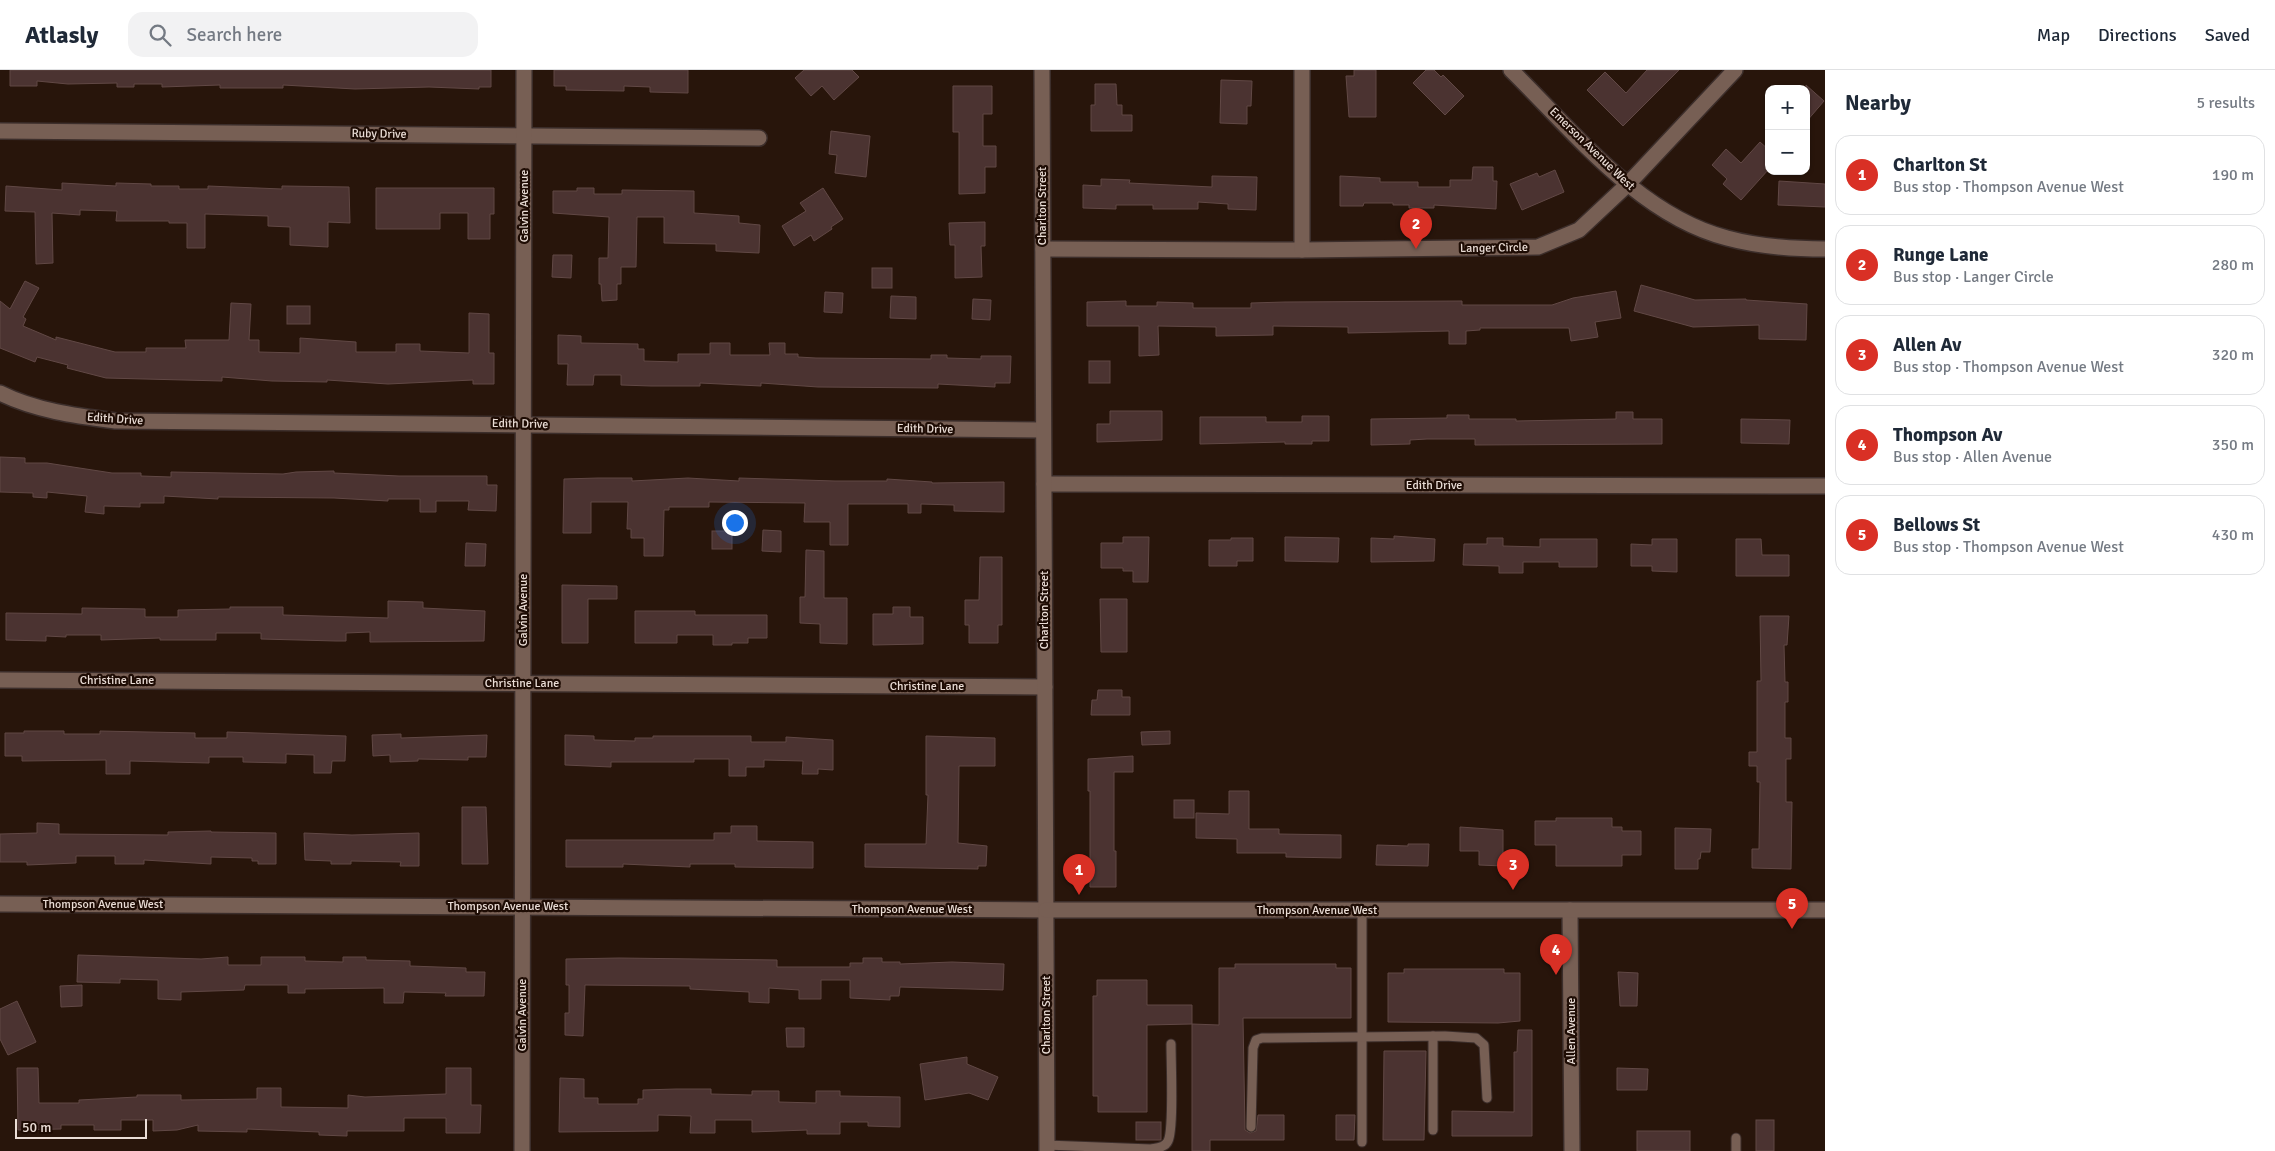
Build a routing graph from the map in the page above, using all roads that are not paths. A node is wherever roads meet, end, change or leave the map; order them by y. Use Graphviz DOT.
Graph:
graph roads {
  1 [pos="524,70"];
  2 [pos="1042,70"];
  3 [pos="1302,70"];
  4 [pos="1511,70"];
  5 [pos="1735,70"];
  6 [pos="0,131"];
  7 [pos="524,136"];
  8 [pos="759,138"];
  9 [pos="1627,185"];
  10 [pos="1042,250"];
  11 [pos="1302,250"];
  12 [pos="1825,250"];
  13 [pos="0,393"];
  14 [pos="523,424"];
  15 [pos="1043,430"];
  16 [pos="1044,484"];
  17 [pos="1825,486"];
  18 [pos="0,680"];
  19 [pos="523,683"];
  20 [pos="1045,686"];
  21 [pos="0,904"];
  22 [pos="522,906"];
  23 [pos="1046,910"];
  24 [pos="1362,910"];
  25 [pos="1570,910"];
  26 [pos="1825,910"];
  27 [pos="1433,1036"];
  28 [pos="1362,1038"];
  29 [pos="1171,1044"];
  30 [pos="1487,1098"];
  31 [pos="1251,1128"];
  32 [pos="1434,1130"];
  33 [pos="1736,1138"];
  34 [pos="1362,1142"];
  35 [pos="1046,1148"];
  36 [pos="522,1151"];
  37 [pos="1572,1151"];
  38 [pos="1736,1151"];
  1 -- 7 [label="street, Galvin Avenue"];
  2 -- 10 [label="street, Charlton Street"];
  3 -- 11 [label="street"];
  4 -- 9 [label="street, Emerson Avenue West"];
  5 -- 9 [label="street, Langer Circle"];
  6 -- 7 [label="street, Ruby Drive"];
  7 -- 8 [label="street, Ruby Drive"];
  7 -- 14 [label="street, Galvin Avenue"];
  9 -- 11 [label="street, Langer Circle"];
  9 -- 12 [label="street, Emerson Avenue West"];
  10 -- 11 [label="street, Langer Circle"];
  10 -- 15 [label="street, Charlton Street"];
  13 -- 14 [label="street, Edith Drive"];
  14 -- 15 [label="street, Edith Drive"];
  14 -- 19 [label="street, Galvin Avenue"];
  15 -- 16 [label="street, Charlton Street"];
  16 -- 17 [label="street, Edith Drive"];
  16 -- 20 [label="street, Charlton Street"];
  18 -- 19 [label="street, Christine Lane"];
  19 -- 20 [label="street, Christine Lane"];
  19 -- 22 [label="street, Galvin Avenue"];
  20 -- 23 [label="street, Charlton Street"];
  21 -- 22 [label="street, Thompson Avenue West"];
  22 -- 23 [label="street, Thompson Avenue West"];
  22 -- 36 [label="street, Galvin Avenue"];
  23 -- 24 [label="street, Thompson Avenue West"];
  23 -- 35 [label="street, Charlton Street"];
  24 -- 25 [label="street, Thompson Avenue West"];
  24 -- 28 [label="lane"];
  25 -- 26 [label="street, Thompson Avenue West"];
  25 -- 37 [label="street, Allen Avenue"];
  27 -- 28 [label="lane"];
  27 -- 30 [label="lane"];
  27 -- 32 [label="lane"];
  28 -- 31 [label="lane"];
  28 -- 34 [label="lane"];
  29 -- 35 [label="lane"];
  33 -- 38 [label="lane"];
}
